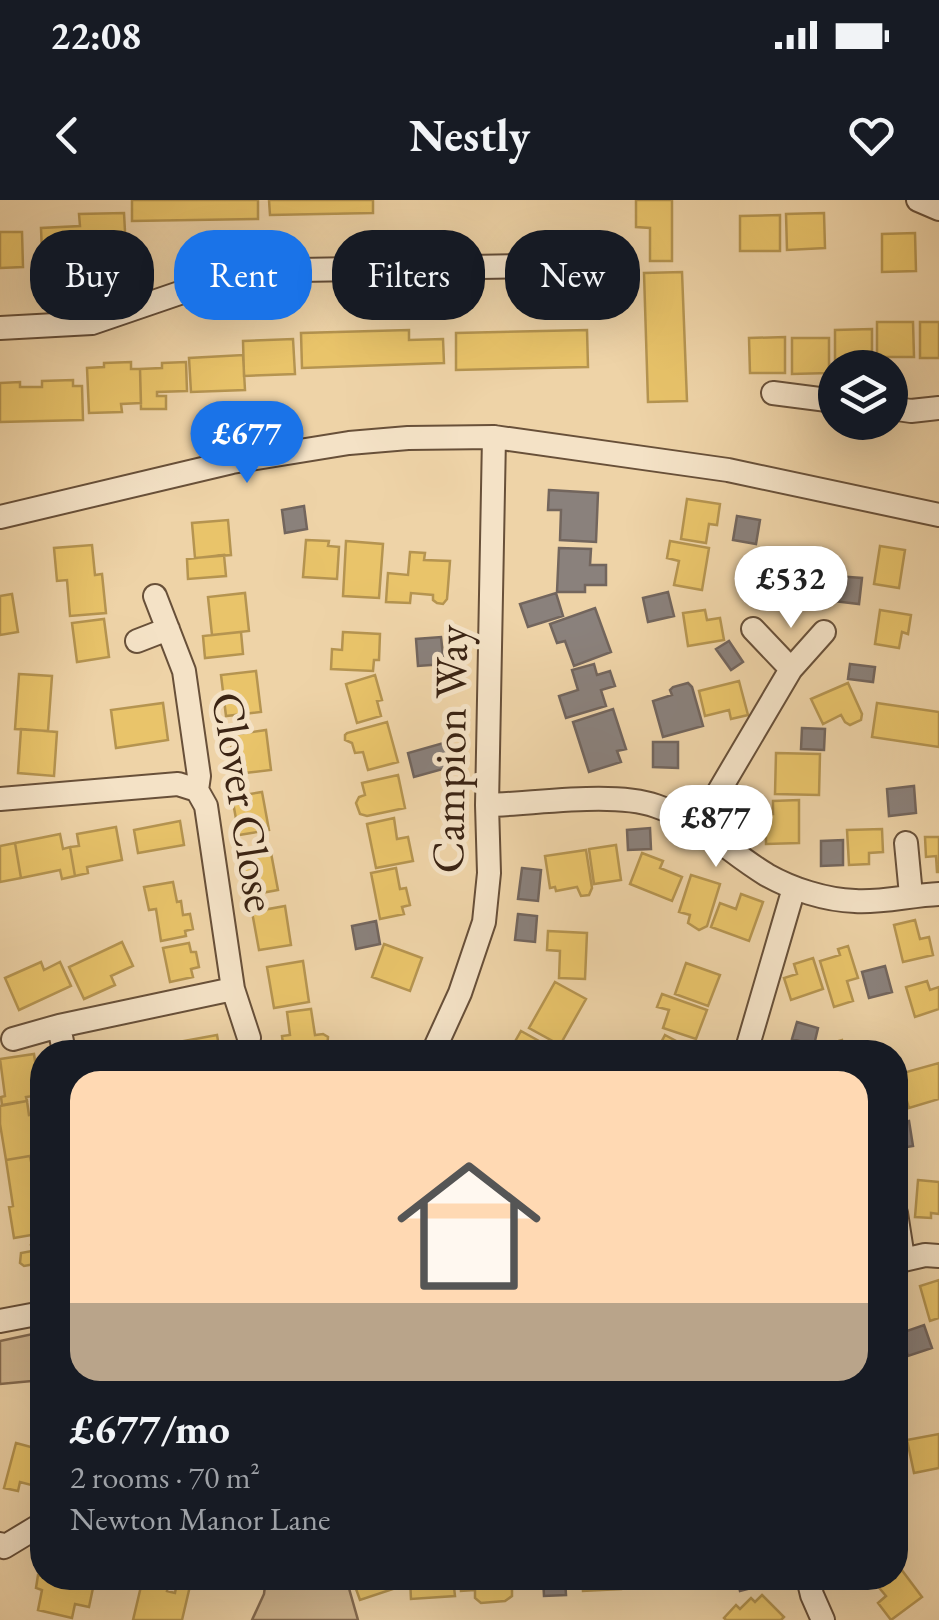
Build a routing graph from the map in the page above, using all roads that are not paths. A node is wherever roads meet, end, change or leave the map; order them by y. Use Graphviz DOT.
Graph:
graph roads {
  1 [pos="918,200"];
  2 [pos="939,209"];
  3 [pos="505,266"];
  4 [pos="0,328"];
  5 [pos="774,393"];
  6 [pos="818,399"];
  7 [pos="939,408"];
  8 [pos="908,411"];
  9 [pos="494,437"];
  10 [pos="939,515"];
  11 [pos="0,517"];
  12 [pos="155,596"];
  13 [pos="168,628"];
  14 [pos="753,629"];
  15 [pos="824,632"];
  16 [pos="136,642"];
  17 [pos="790,669"];
  18 [pos="197,790"];
  19 [pos="0,799"];
  20 [pos="487,804"];
  21 [pos="699,825"];
  22 [pos="906,843"];
  23 [pos="794,888"];
  24 [pos="939,894"];
  25 [pos="911,895"];
  26 [pos="233,989"];
  27 [pos="59,1026"];
  28 [pos="249,1038"];
  29 [pos="13,1039"];
  30 [pos="62,1040"];
  31 [pos="438,1040"];
  32 [pos="750,1040"];
  33 [pos="939,1256"];
  34 [pos="908,1258"];
  35 [pos="30,1315"];
  36 [pos="0,1321"];
  37 [pos="30,1532"];
  38 [pos="1,1552"];
  39 [pos="811,1590"];
  40 [pos="823,1620"];
  1 -- 2 [label="street"];
  3 -- 4 [label="street"];
  5 -- 6 [label="street"];
  7 -- 8 [label="street"];
  9 -- 10 [label="street"];
  9 -- 11 [label="street"];
  9 -- 20 [label="street, Campion Way"];
  12 -- 13 [label="street, Clover Close"];
  13 -- 16 [label="street"];
  13 -- 18 [label="street, Clover Close"];
  14 -- 17 [label="street"];
  15 -- 17 [label="street"];
  17 -- 21 [label="street"];
  18 -- 19 [label="street"];
  18 -- 26 [label="street, Clover Close"];
  20 -- 21 [label="street"];
  20 -- 31 [label="street, Campion Way"];
  21 -- 23 [label="street"];
  22 -- 25 [label="street"];
  23 -- 25 [label="street"];
  23 -- 32 [label="street"];
  24 -- 25 [label="street"];
  26 -- 27 [label="street"];
  26 -- 28 [label="street, Clover Close"];
  27 -- 29 [label="street"];
  27 -- 30 [label="street"];
  33 -- 34 [label="street"];
  35 -- 36 [label="street"];
  37 -- 38 [label="street"];
  39 -- 40 [label="street"];
}
